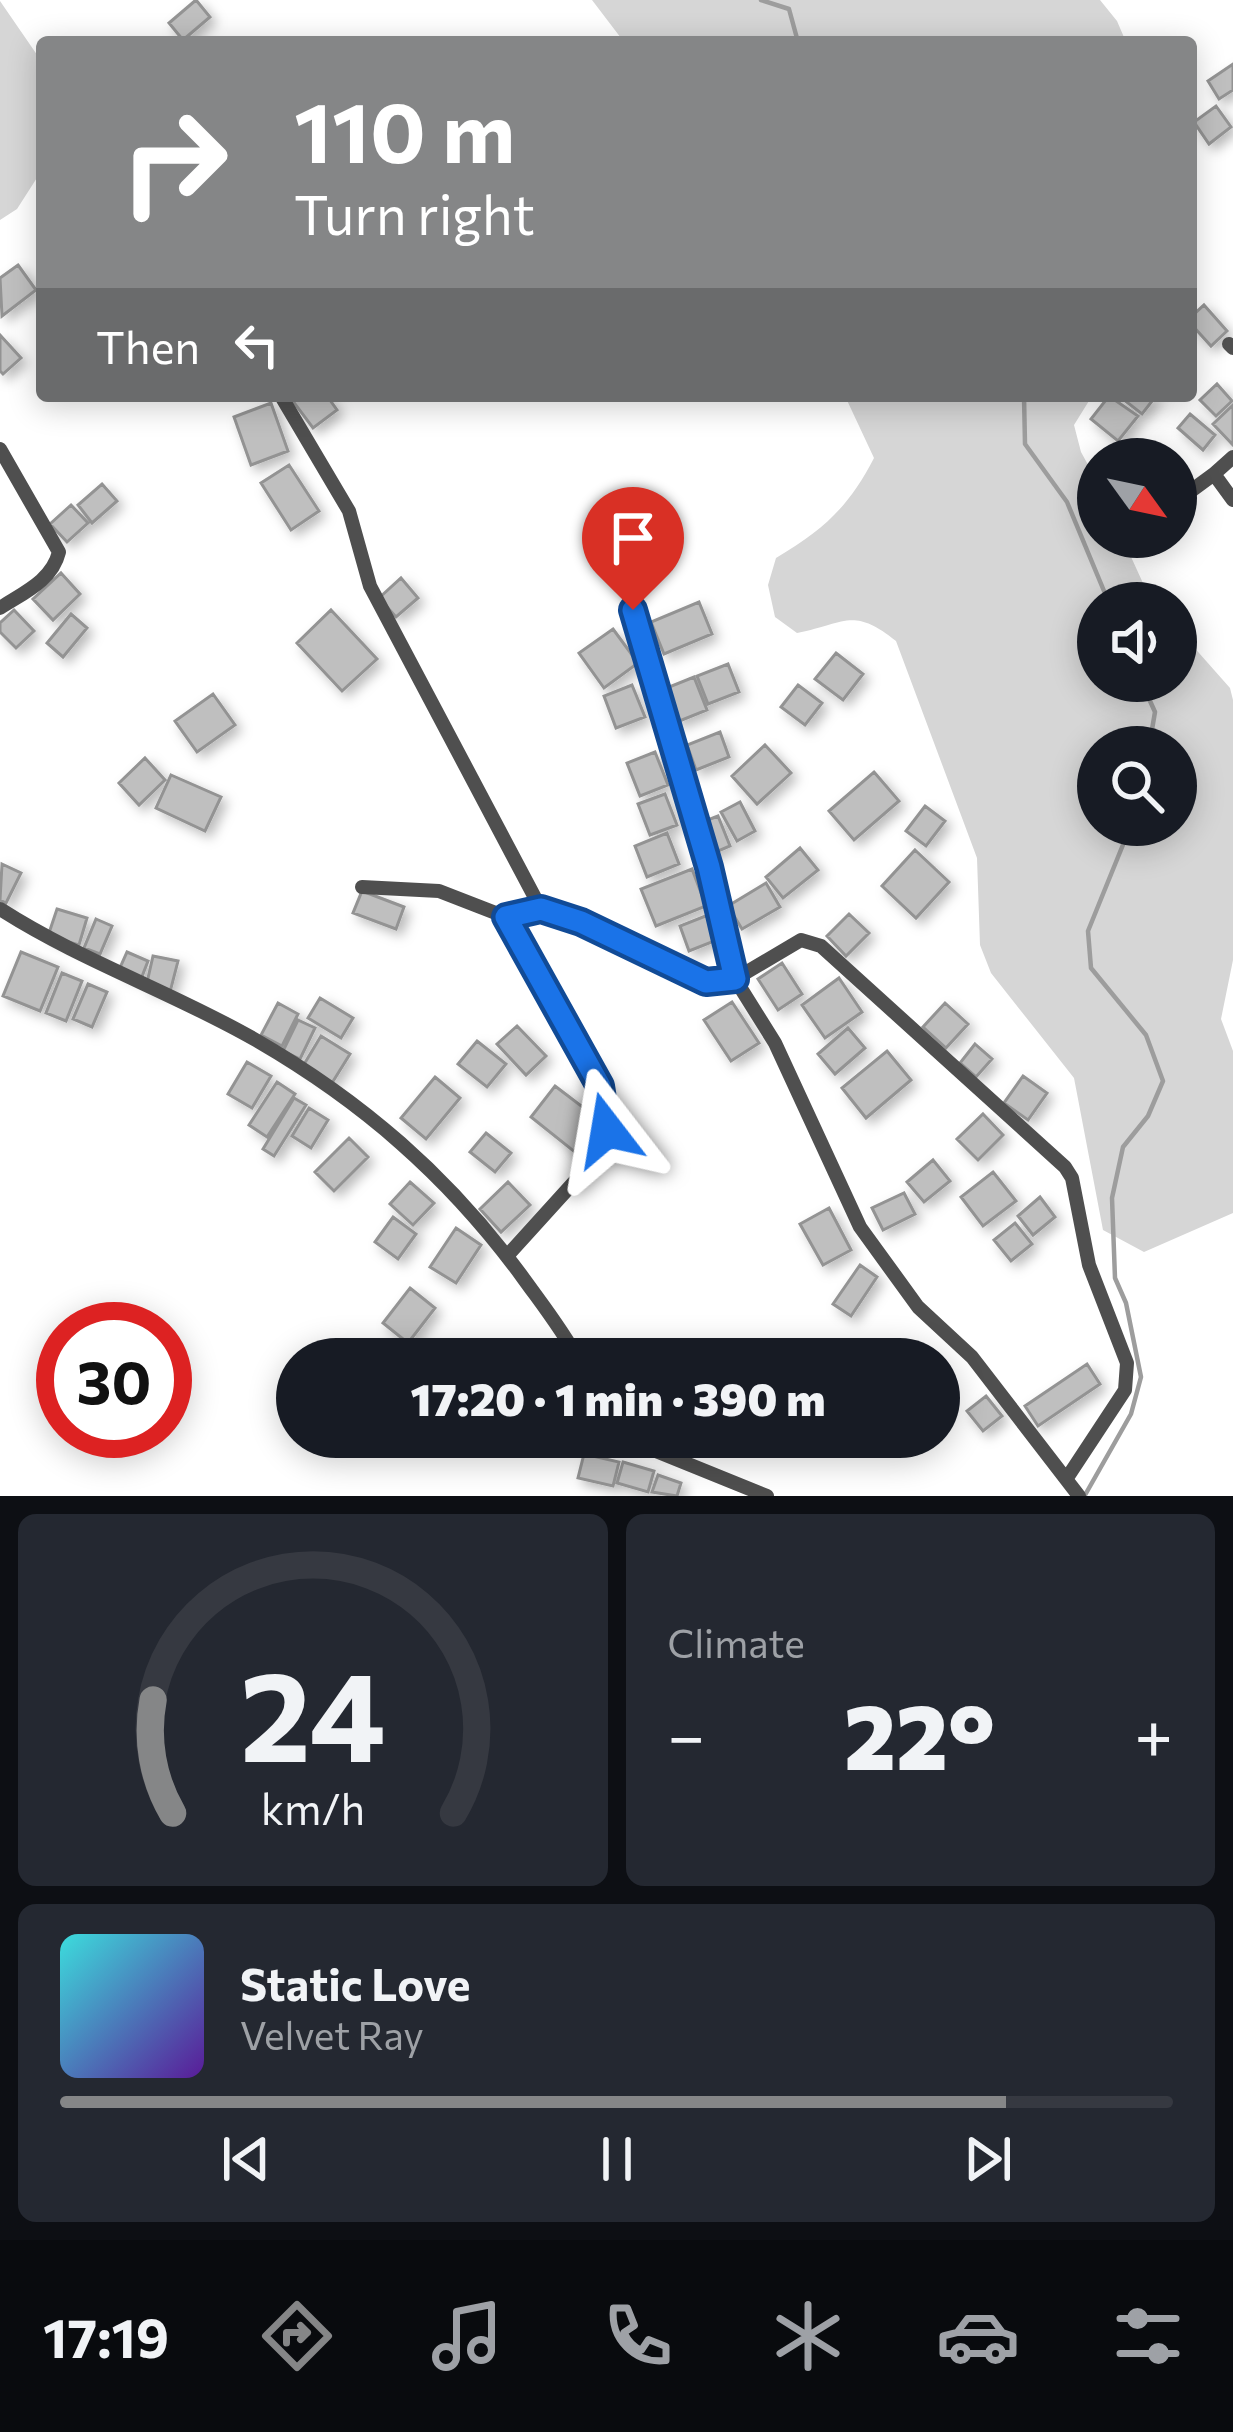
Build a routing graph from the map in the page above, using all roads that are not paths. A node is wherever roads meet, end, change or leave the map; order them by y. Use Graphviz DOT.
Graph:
graph roads {
  1 [pos="284,402"];
  2 [pos="0,448"];
  3 [pos="1233,457"];
  4 [pos="1214,473"];
  5 [pos="1197,486"];
  6 [pos="1233,500"];
  7 [pos="0,608"];
  8 [pos="633,610"];
  9 [pos="362,887"];
  10 [pos="0,909"];
  11 [pos="541,909"];
  12 [pos="506,917"];
  13 [pos="735,979"];
  14 [pos="507,1256"];
  15 [pos="567,1338"];
  16 [pos="673,1458"];
  17 [pos="1074,1488"];
  18 [pos="767,1496"];
  1 -- 11 [label="street"];
  2 -- 7 [label="street"];
  3 -- 4 [label="street"];
  4 -- 5 [label="street"];
  4 -- 6 [label="street"];
  8 -- 13 [label="street"];
  9 -- 12 [label="street"];
  10 -- 14 [label="street"];
  11 -- 12 [label="street"];
  11 -- 13 [label="street"];
  12 -- 14 [label="street"];
  13 -- 17 [label="street"];
  13 -- 17 [label="street"];
  14 -- 15 [label="street"];
  16 -- 18 [label="street"];
}
